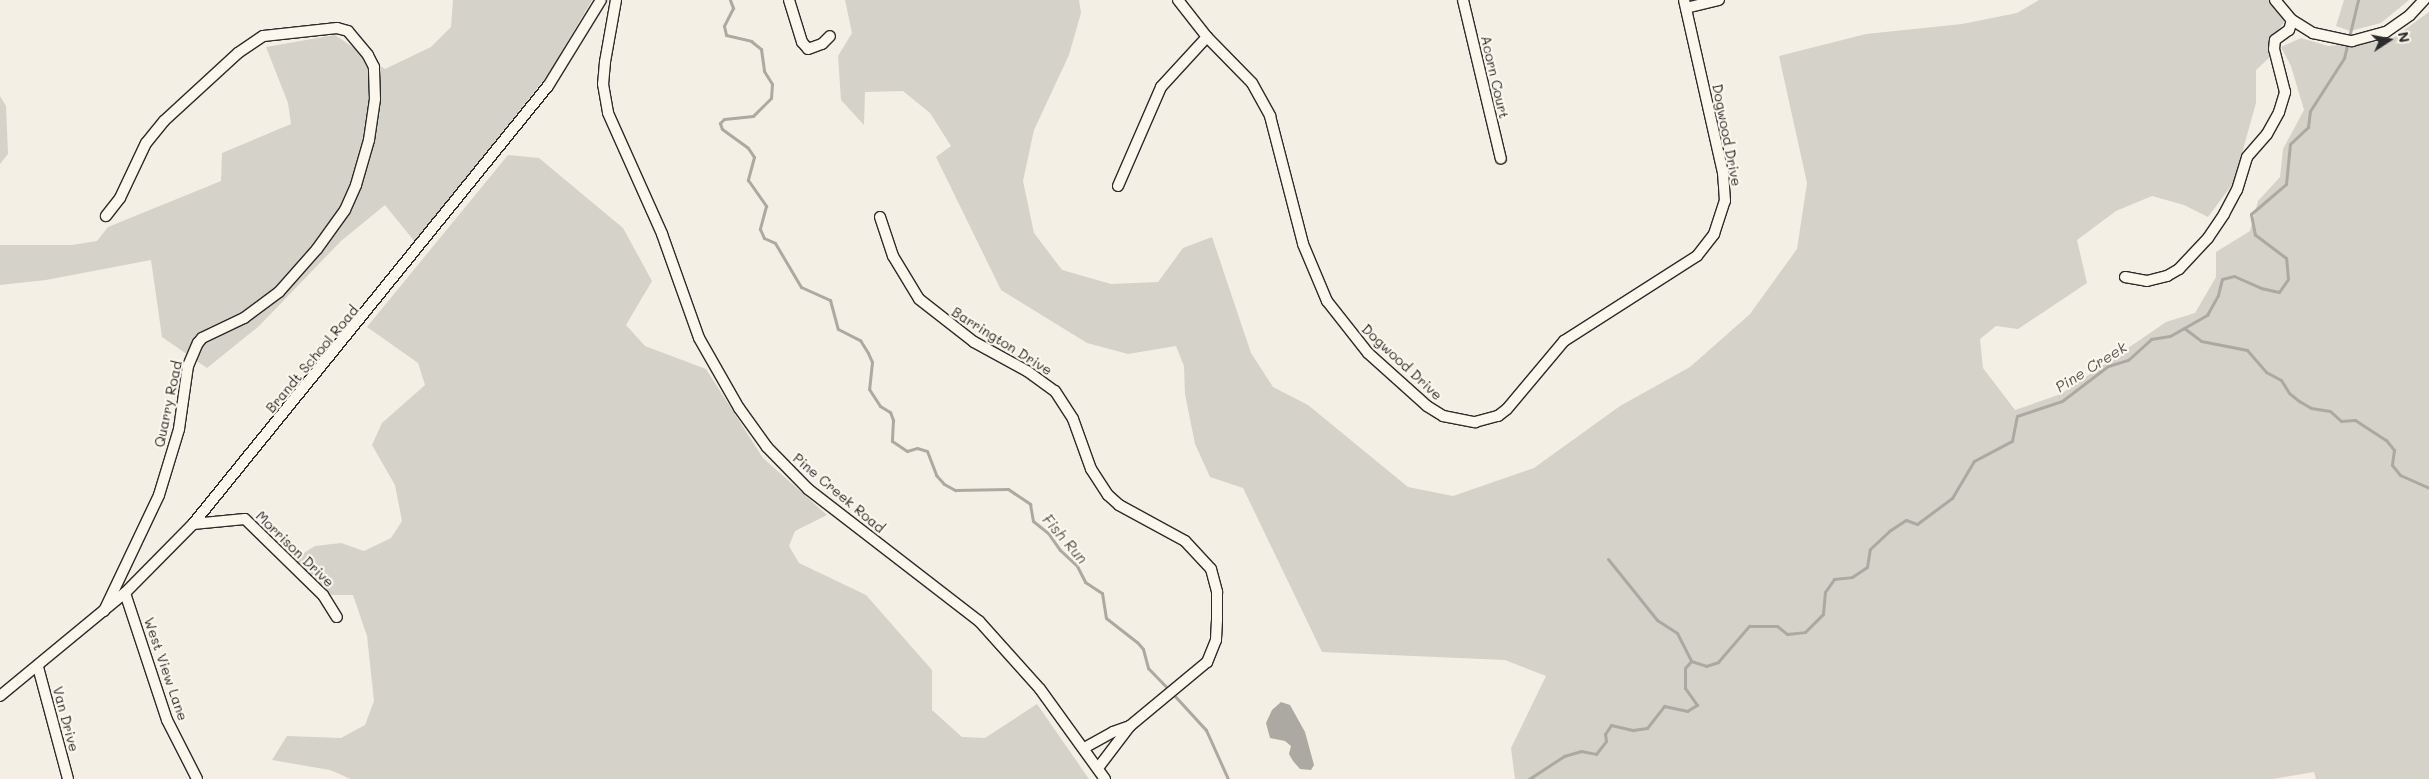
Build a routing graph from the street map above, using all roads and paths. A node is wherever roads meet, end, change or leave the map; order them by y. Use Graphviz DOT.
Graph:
graph roads {
  1 [pos="601,0"];
  2 [pos="616,0"];
  3 [pos="789,0"];
  4 [pos="1178,0"];
  5 [pos="1463,0"];
  6 [pos="1719,0"];
  7 [pos="2275,0"];
  8 [pos="2424,0"];
  9 [pos="1685,4"];
  10 [pos="2292,20"];
  11 [pos="830,36"];
  12 [pos="1207,37"];
  13 [pos="1501,160"];
  14 [pos="1118,186"];
  15 [pos="106,216"];
  16 [pos="880,217"];
  17 [pos="2125,277"];
  18 [pos="193,524"];
  19 [pos="125,594"];
  20 [pos="104,611"];
  21 [pos="336,618"];
  22 [pos="38,667"];
  23 [pos="0,696"];
  24 [pos="1130,726"];
  25 [pos="1084,748"];
  26 [pos="1098,768"];
  27 [pos="68,779"];
  28 [pos="197,779"];
  29 [pos="1105,779"];
  1 -- 18 [label="street, Brandt School Road"];
  2 -- 25 [label="street, Pine Creek Road"];
  3 -- 11 [label="street"];
  4 -- 12 [label="street, Dogwood Drive"];
  5 -- 13 [label="street, Acorn Court"];
  6 -- 9 [label="street"];
  7 -- 10 [label="street"];
  8 -- 10 [label="street"];
  9 -- 12 [label="street, Dogwood Drive"];
  10 -- 17 [label="street"];
  12 -- 14 [label="street"];
  15 -- 20 [label="street, Quarry Road"];
  16 -- 24 [label="street, Barrington Drive"];
  18 -- 19 [label="street, Brandt School Road"];
  18 -- 21 [label="street, Morrison Drive"];
  19 -- 20 [label="street, Brandt School Road"];
  19 -- 28 [label="street, West View Lane"];
  20 -- 22 [label="street, Brandt School Road"];
  22 -- 23 [label="street, Brandt School Road"];
  22 -- 27 [label="street, Van Drive"];
  24 -- 25 [label="street, Barrington Drive"];
  24 -- 26 [label="street, Barrington Drive"];
  25 -- 26 [label="street, Pine Creek Road"];
  26 -- 29 [label="street, Pine Creek Road"];
}
